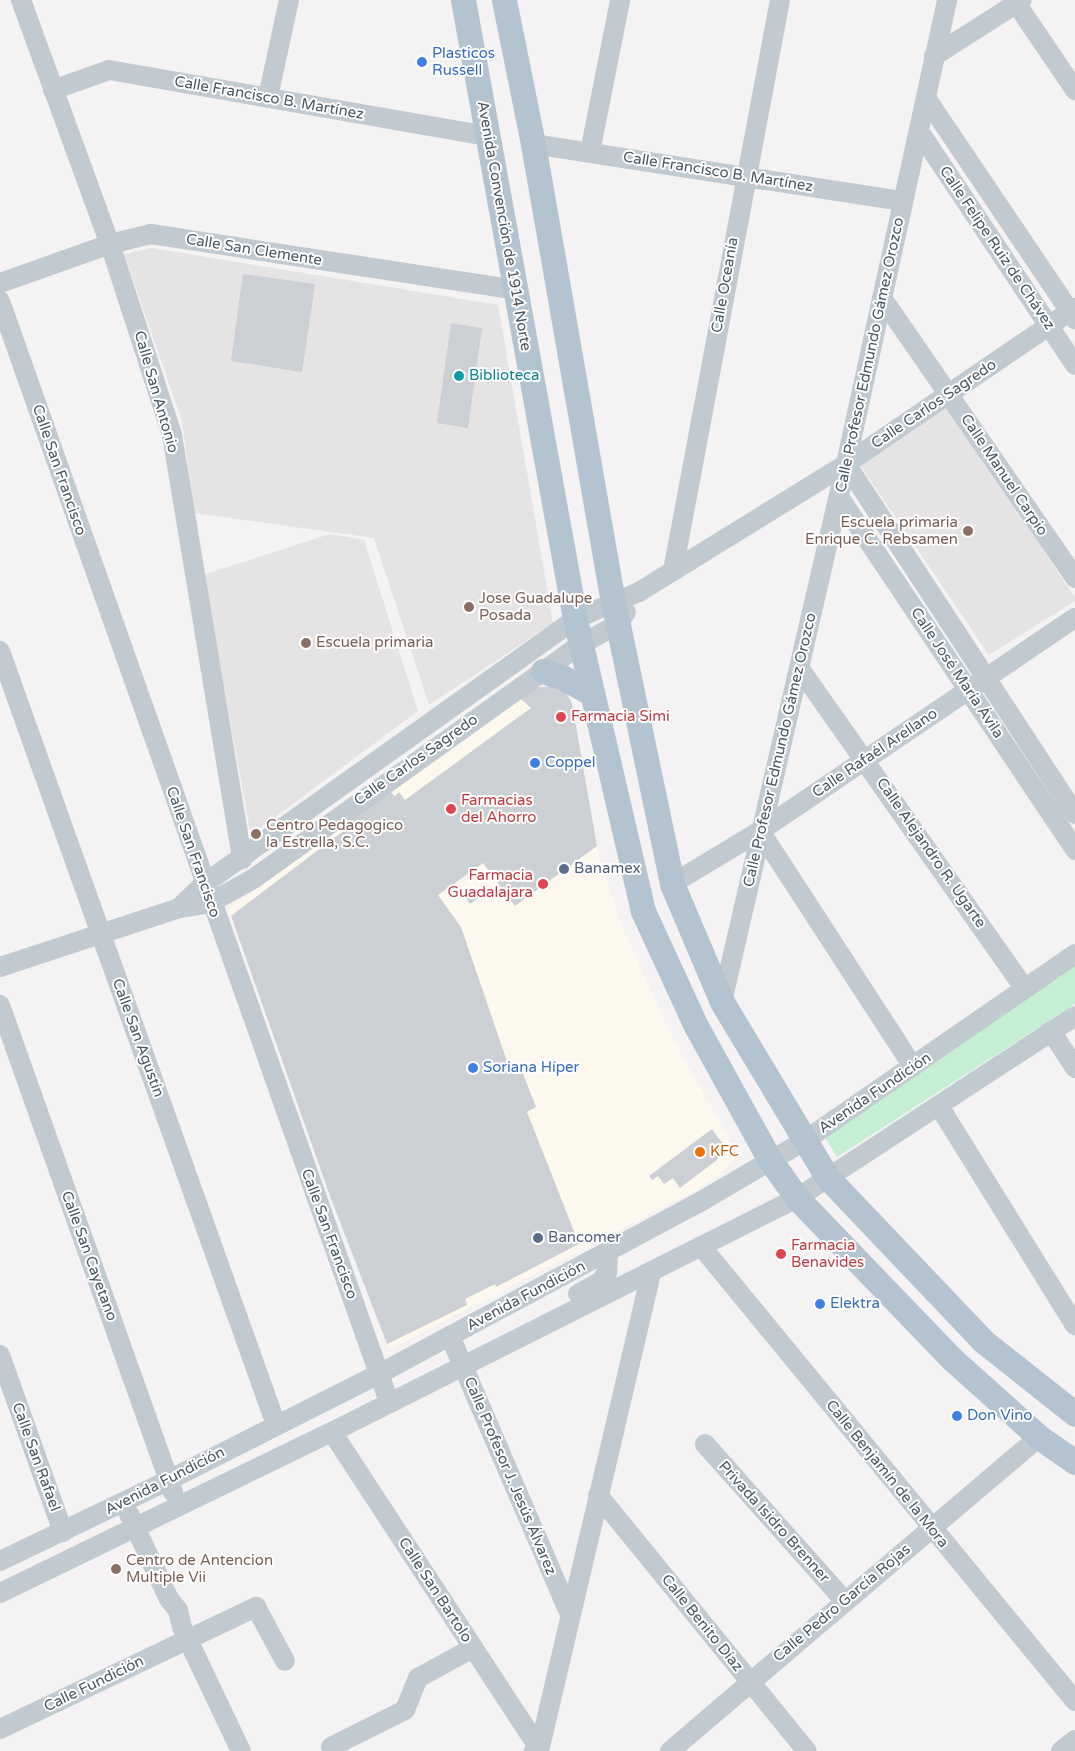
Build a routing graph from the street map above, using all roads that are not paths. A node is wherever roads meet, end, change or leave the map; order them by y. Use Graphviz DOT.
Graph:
graph roads {
  1 [pos="21,0"];
  2 [pos="289,0"];
  3 [pos="463,0"];
  4 [pos="504,0"];
  5 [pos="620,0"];
  6 [pos="780,0"];
  7 [pos="947,0"];
  8 [pos="1018,1"];
  9 [pos="934,56"];
  10 [pos="53,90"];
  11 [pos="1075,90"];
  12 [pos="268,96"];
  13 [pos="926,98"];
  14 [pos="919,131"];
  15 [pos="488,136"];
  16 [pos="533,144"];
  17 [pos="590,152"];
  18 [pos="746,176"];
  19 [pos="903,200"];
  20 [pos="110,244"];
  21 [pos="0,283"];
  22 [pos="515,290"];
  23 [pos="882,298"];
  24 [pos="0,301"];
  25 [pos="1073,313"];
  26 [pos="1049,326"];
  27 [pos="1075,365"];
  28 [pos="948,394"];
  29 [pos="846,464"];
  30 [pos="838,497"];
  31 [pos="673,571"];
  32 [pos="1075,578"];
  33 [pos="616,612"];
  34 [pos="1075,618"];
  35 [pos="575,619"];
  36 [pos="580,645"];
  37 [pos="0,651"];
  38 [pos="800,669"];
  39 [pos="543,671"];
  40 [pos="985,679"];
  41 [pos="969,690"];
  42 [pos="591,693"];
  43 [pos="866,759"];
  44 [pos="355,775"];
  45 [pos="367,794"];
  46 [pos="1075,814"];
  47 [pos="760,831"];
  48 [pos="1075,850"];
  49 [pos="242,859"];
  50 [pos="204,884"];
  51 [pos="672,884"];
  52 [pos="210,904"];
  53 [pos="179,908"];
  54 [pos="100,932"];
  55 [pos="1075,954"];
  56 [pos="0,967"];
  57 [pos="1025,989"];
  58 [pos="722,1002"];
  59 [pos="0,1005"];
  60 [pos="1075,1016"];
  61 [pos="1052,1032"];
  62 [pos="913,1068"];
  63 [pos="1075,1068"];
  64 [pos="938,1106"];
  65 [pos="804,1141"];
  66 [pos="770,1160"];
  67 [pos="827,1177"];
  68 [pos="797,1198"];
  69 [pos="701,1246"];
  70 [pos="608,1253"];
  71 [pos="651,1272"];
  72 [pos="546,1324"];
  73 [pos="1075,1325"];
  74 [pos="450,1336"];
  75 [pos="0,1355"];
  76 [pos="463,1367"];
  77 [pos="379,1374"];
  78 [pos="5,1383"];
  79 [pos="389,1402"];
  80 [pos="1070,1405"];
  81 [pos="276,1425"];
  82 [pos="332,1432"];
  83 [pos="1038,1437"];
  84 [pos="705,1444"];
  85 [pos="1075,1462"];
  86 [pos="169,1480"];
  87 [pos="598,1495"];
  88 [pos="124,1502"];
  89 [pos="178,1506"];
  90 [pos="134,1526"];
  91 [pos="931,1528"];
  92 [pos="63,1532"];
  93 [pos="0,1561"];
  94 [pos="0,1592"];
  95 [pos="844,1600"];
  96 [pos="570,1616"];
  97 [pos="185,1633"];
  98 [pos="473,1648"];
  99 [pos="285,1661"];
  100 [pos="750,1682"];
  101 [pos="1075,1701"];
  102 [pos="0,1729"];
  103 [pos="1075,1740"];
  104 [pos="331,1746"];
  105 [pos="537,1750"];
  106 [pos="242,1751"];
  107 [pos="670,1751"];
  108 [pos="807,1751"];
  109 [pos="1061,1751"];
  1 -- 10 [label="street, Calle San Antonio"];
  2 -- 12 [label="street"];
  3 -- 15 [label="main road, Avenida Convención de 1914 Norte"];
  4 -- 16 [label="main road"];
  5 -- 17 [label="street"];
  6 -- 18 [label="street, Calle Oceanía"];
  7 -- 9 [label="street, Calle Profesor Edmundo Gámez Orozco"];
  8 -- 9 [label="street"];
  8 -- 11 [label="street"];
  9 -- 13 [label="street, Calle Profesor Edmundo Gámez Orozco"];
  10 -- 12 [label="street, Calle Francisco B. Martínez"];
  10 -- 20 [label="street, Calle San Antonio"];
  12 -- 15 [label="street, Calle Francisco B. Martínez"];
  13 -- 14 [label="street, Calle Profesor Edmundo Gámez Orozco"];
  13 -- 25 [label="street, Calle Felipe Ruiz de Chávez"];
  14 -- 19 [label="street, Calle Profesor Edmundo Gámez Orozco"];
  14 -- 26 [label="street, Calle Felipe Ruiz de Chávez"];
  15 -- 22 [label="main road, Avenida Convención de 1914 Norte"];
  16 -- 17 [label="street, Calle Francisco B. Martínez"];
  16 -- 33 [label="main road"];
  17 -- 18 [label="street, Calle Francisco B. Martínez"];
  18 -- 19 [label="street, Calle Francisco B. Martínez"];
  18 -- 31 [label="street, Calle Oceanía"];
  19 -- 23 [label="street, Calle Profesor Edmundo Gámez Orozco"];
  20 -- 21 [label="street, Calle San Clemente"];
  20 -- 22 [label="street, Calle San Clemente"];
  20 -- 49 [label="street, Calle San Antonio"];
  22 -- 35 [label="main road, Avenida Convención de 1914 Norte"];
  23 -- 28 [label="street, Calle Manuel Carpio"];
  23 -- 29 [label="street, Calle Profesor Edmundo Gámez Orozco"];
  24 -- 50 [label="street, Calle San Francisco"];
  25 -- 26 [label="street, Calle Carlos Sagredo"];
  26 -- 27 [label="street, Calle Felipe Ruiz de Chávez"];
  26 -- 28 [label="street, Calle Carlos Sagredo"];
  28 -- 29 [label="street, Calle Carlos Sagredo"];
  28 -- 32 [label="street, Calle Manuel Carpio"];
  29 -- 30 [label="street, Calle Profesor Edmundo Gámez Orozco"];
  29 -- 31 [label="street, Calle Carlos Sagredo"];
  29 -- 40 [label="street, Calle José María Ávila"];
  30 -- 38 [label="street, Calle Profesor Edmundo Gámez Orozco"];
  30 -- 41 [label="street, Calle José María Ávila"];
  31 -- 33 [label="street, Calle Carlos Sagredo"];
  33 -- 35 [label="street, Calle Carlos Sagredo"];
  33 -- 36 [label="street, Calle Carlos Sagredo"];
  33 -- 51 [label="main road"];
  34 -- 40 [label="street, Calle Rafaél Arellano"];
  35 -- 36 [label="main road, Avenida Convención de 1914 Norte"];
  35 -- 44 [label="street, Calle Carlos Sagredo"];
  36 -- 39 [label="street, Calle Carlos Sagredo"];
  36 -- 42 [label="main road, Avenida Convención de 1914 Norte"];
  37 -- 54 [label="street, Calle San Agustín"];
  38 -- 43 [label="street, Calle Alejandro R. Ugarte"];
  38 -- 47 [label="street, Calle Profesor Edmundo Gámez Orozco"];
  39 -- 42 [label="main road"];
  39 -- 45 [label="street, Calle Carlos Sagredo"];
  40 -- 41 [label="street, Calle Rafaél Arellano"];
  40 -- 46 [label="street, Calle José María Ávila"];
  41 -- 43 [label="street, Calle Rafaél Arellano"];
  41 -- 48 [label="street, Calle José María Ávila"];
  42 -- 66 [label="main road, Avenida Convención de 1914 Norte"];
  43 -- 47 [label="street, Calle Rafaél Arellano"];
  43 -- 57 [label="street, Calle Alejandro R. Ugarte"];
  44 -- 45 [label="street"];
  44 -- 49 [label="street, Calle Carlos Sagredo"];
  45 -- 52 [label="street, Calle Carlos Sagredo"];
  47 -- 51 [label="street, Calle Rafaél Arellano"];
  47 -- 58 [label="street, Calle Profesor Edmundo Gámez Orozco"];
  47 -- 62 [label="street"];
  49 -- 50 [label="street, Calle Carlos Sagredo"];
  50 -- 52 [label="street, Calle San Francisco"];
  50 -- 53 [label="street, Calle Carlos Sagredo"];
  51 -- 58 [label="main road"];
  52 -- 53 [label="street, Calle Carlos Sagredo"];
  52 -- 77 [label="street, Calle San Francisco"];
  53 -- 54 [label="street, Calle Carlos Sagredo"];
  54 -- 56 [label="street, Calle Carlos Sagredo"];
  54 -- 81 [label="street, Calle San Agustín"];
  55 -- 57 [label="street, Avenida Fundición"];
  57 -- 62 [label="street, Avenida Fundición"];
  58 -- 65 [label="main road"];
  59 -- 86 [label="street, Calle San Cayetano"];
  60 -- 61 [label="street, Avenida Fundición"];
  61 -- 63 [label="street"];
  61 -- 64 [label="street, Avenida Fundición"];
  62 -- 65 [label="street, Avenida Fundición"];
  64 -- 67 [label="street, Avenida Fundición"];
  64 -- 73 [label="street"];
  65 -- 66 [label="street, Avenida Fundición"];
  65 -- 67 [label="main road"];
  66 -- 68 [label="main road, Avenida Convención de 1914 Norte"];
  66 -- 70 [label="street, Avenida Fundición"];
  67 -- 68 [label="street, Avenida Fundición"];
  67 -- 80 [label="main road"];
  68 -- 69 [label="street, Avenida Fundición"];
  68 -- 83 [label="main road, Avenida Convención de 1914 Norte"];
  69 -- 71 [label="street, Avenida Fundición"];
  69 -- 91 [label="street, Calle Benjamín de la Mora"];
  70 -- 72 [label="street"];
  70 -- 74 [label="street, Avenida Fundición"];
  71 -- 72 [label="street, Avenida Fundición"];
  71 -- 87 [label="street"];
  72 -- 76 [label="street, Avenida Fundición"];
  74 -- 76 [label="street, Calle Profesor J. Jesús Álvarez"];
  74 -- 77 [label="street, Avenida Fundición"];
  75 -- 78 [label="street, Calle San Rafael"];
  76 -- 79 [label="street, Avenida Fundición"];
  76 -- 96 [label="street, Calle Profesor J. Jesús Álvarez"];
  77 -- 79 [label="street, Calle San Francisco"];
  77 -- 81 [label="street, Avenida Fundición"];
  78 -- 92 [label="street, Calle San Rafael"];
  79 -- 82 [label="street, Avenida Fundición"];
  81 -- 86 [label="street, Avenida Fundición"];
  82 -- 89 [label="street, Avenida Fundición"];
  82 -- 98 [label="street, Calle San Bartolo"];
  83 -- 85 [label="main road, Avenida Convención de 1914 Norte"];
  83 -- 91 [label="street, Calle Pedro García Rojas"];
  84 -- 95 [label="street, Privada Isidro Brenner"];
  86 -- 88 [label="street, Avenida Fundición"];
  86 -- 89 [label="street, Calle San Cayetano"];
  87 -- 96 [label="street"];
  87 -- 100 [label="street, Calle Benito Díaz"];
  88 -- 90 [label="street"];
  88 -- 92 [label="street, Avenida Fundición"];
  89 -- 90 [label="street, Avenida Fundición"];
  90 -- 94 [label="street, Avenida Fundición"];
  90 -- 97 [label="street"];
  91 -- 95 [label="street, Calle Pedro García Rojas"];
  91 -- 101 [label="street, Calle Benjamín de la Mora"];
  92 -- 93 [label="street, Avenida Fundición"];
  95 -- 100 [label="street, Calle Pedro García Rojas"];
  96 -- 105 [label="street"];
  97 -- 99 [label="street, Calle Fundición"];
  97 -- 102 [label="street, Calle Fundición"];
  97 -- 106 [label="street"];
  98 -- 104 [label="street"];
  98 -- 105 [label="street, Calle San Bartolo"];
  100 -- 107 [label="street, Calle Pedro García Rojas"];
  100 -- 108 [label="street, Calle Benito Díaz"];
  103 -- 109 [label="street"];
}
